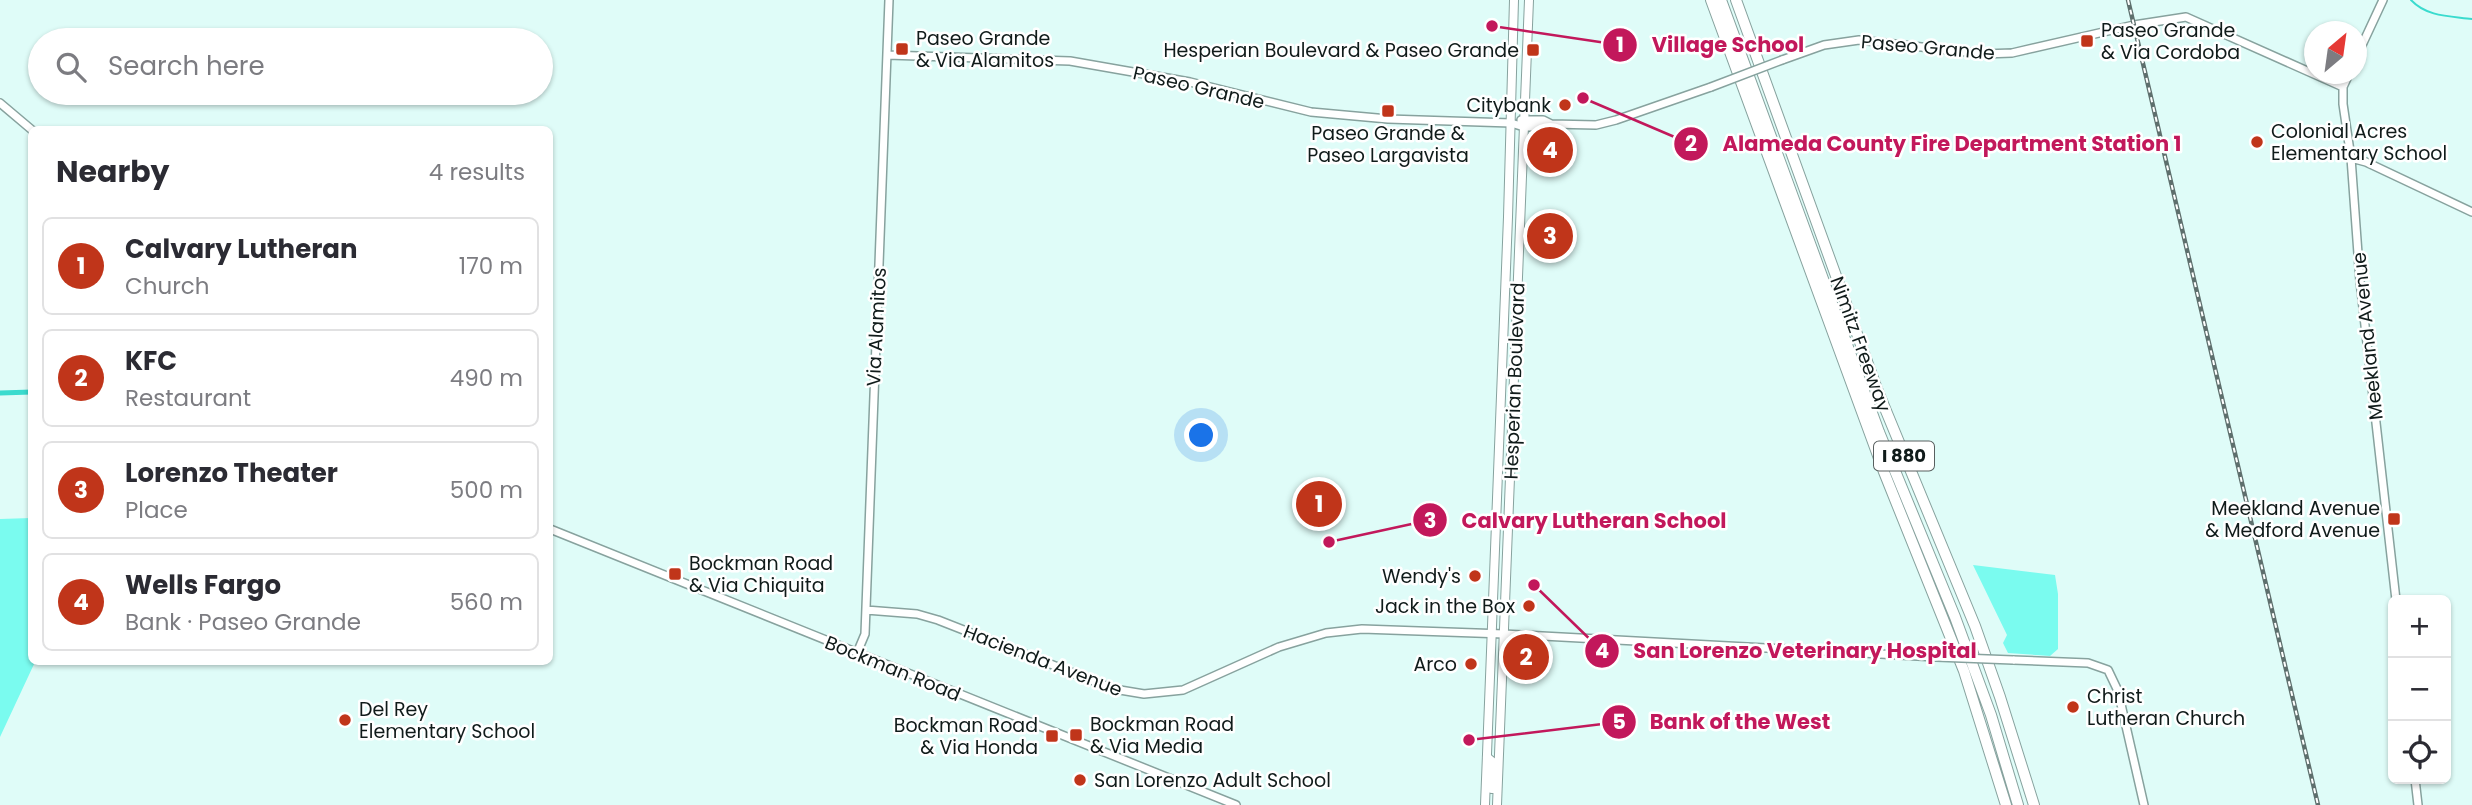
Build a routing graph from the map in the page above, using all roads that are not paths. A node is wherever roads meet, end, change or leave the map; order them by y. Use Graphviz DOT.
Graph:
graph roads {
  1 [pos="889,0"];
  2 [pos="1514,0"];
  3 [pos="1530,0"];
  4 [pos="1711,0"];
  5 [pos="1721,0"];
  6 [pos="1736,0"];
  7 [pos="2383,0"];
  8 [pos="2367,36"];
  9 [pos="887,55"];
  10 [pos="2344,84"];
  11 [pos="2343,87"];
  12 [pos="0,103"];
  13 [pos="1511,123"];
  14 [pos="1524,123"];
  15 [pos="28,127"];
  16 [pos="2351,158"];
  17 [pos="2472,212"];
  18 [pos="1497,522"];
  19 [pos="553,530"];
  20 [pos="1507,544"];
  21 [pos="1936,571"];
  22 [pos="2395,595"];
  23 [pos="1934,596"];
  24 [pos="866,610"];
  25 [pos="1492,633"];
  26 [pos="1504,634"];
  27 [pos="857,653"];
  28 [pos="1489,716"];
  29 [pos="1487,757"];
  30 [pos="1499,761"];
  31 [pos="2416,784"];
  32 [pos="1236,805"];
  33 [pos="1485,805"];
  34 [pos="1497,805"];
  35 [pos="2007,805"];
  36 [pos="2018,805"];
  37 [pos="2034,805"];
  38 [pos="2144,805"];
  39 [pos="2418,805"];
  1 -- 9 [label="street, Via Alamitos"];
  2 -- 13 [label="main road, Hesperian Boulevard"];
  3 -- 14 [label="main road, Hesperian Boulevard"];
  4 -- 23 [label="highway, Nimitz Freeway / I 880"];
  5 -- 21 [label="highway, I 880"];
  6 -- 37 [label="highway, Nimitz Freeway / I 880"];
  7 -- 8 [label="street"];
  9 -- 13 [label="street, Paseo Grande"];
  9 -- 24 [label="street, Via Alamitos"];
  10 -- 11 [label="street, Meekland Avenue"];
  11 -- 14 [label="street, Paseo Grande, bridge"];
  11 -- 16 [label="street, Meekland Avenue"];
  12 -- 15 [label="street"];
  13 -- 14 [label="street, Paseo Grande"];
  13 -- 18 [label="main road, Hesperian Boulevard"];
  14 -- 20 [label="main road, Hesperian Boulevard"];
  16 -- 17 [label="street"];
  16 -- 22 [label="street, Meekland Avenue"];
  18 -- 20 [label="main road"];
  18 -- 25 [label="main road, Hesperian Boulevard"];
  19 -- 27 [label="street, Bockman Road"];
  20 -- 26 [label="main road, Hesperian Boulevard"];
  21 -- 23 [label="highway"];
  21 -- 36 [label="highway, I 880"];
  23 -- 35 [label="highway, Nimitz Freeway / I 880"];
  24 -- 25 [label="street, Hacienda Avenue"];
  24 -- 27 [label="street, Via Alamitos"];
  25 -- 26 [label="street, Hacienda Avenue"];
  25 -- 28 [label="main road, Hesperian Boulevard"];
  26 -- 30 [label="main road, Hesperian Boulevard"];
  26 -- 38 [label="street, Hacienda Avenue, bridge"];
  27 -- 32 [label="street, Bockman Road"];
  28 -- 29 [label="main road, Hesperian Boulevard"];
  28 -- 30 [label="main road"];
  29 -- 33 [label="main road, Hesperian Boulevard"];
  29 -- 34 [label="main road"];
  30 -- 34 [label="main road, Hesperian Boulevard"];
  31 -- 39 [label="street"];
}
